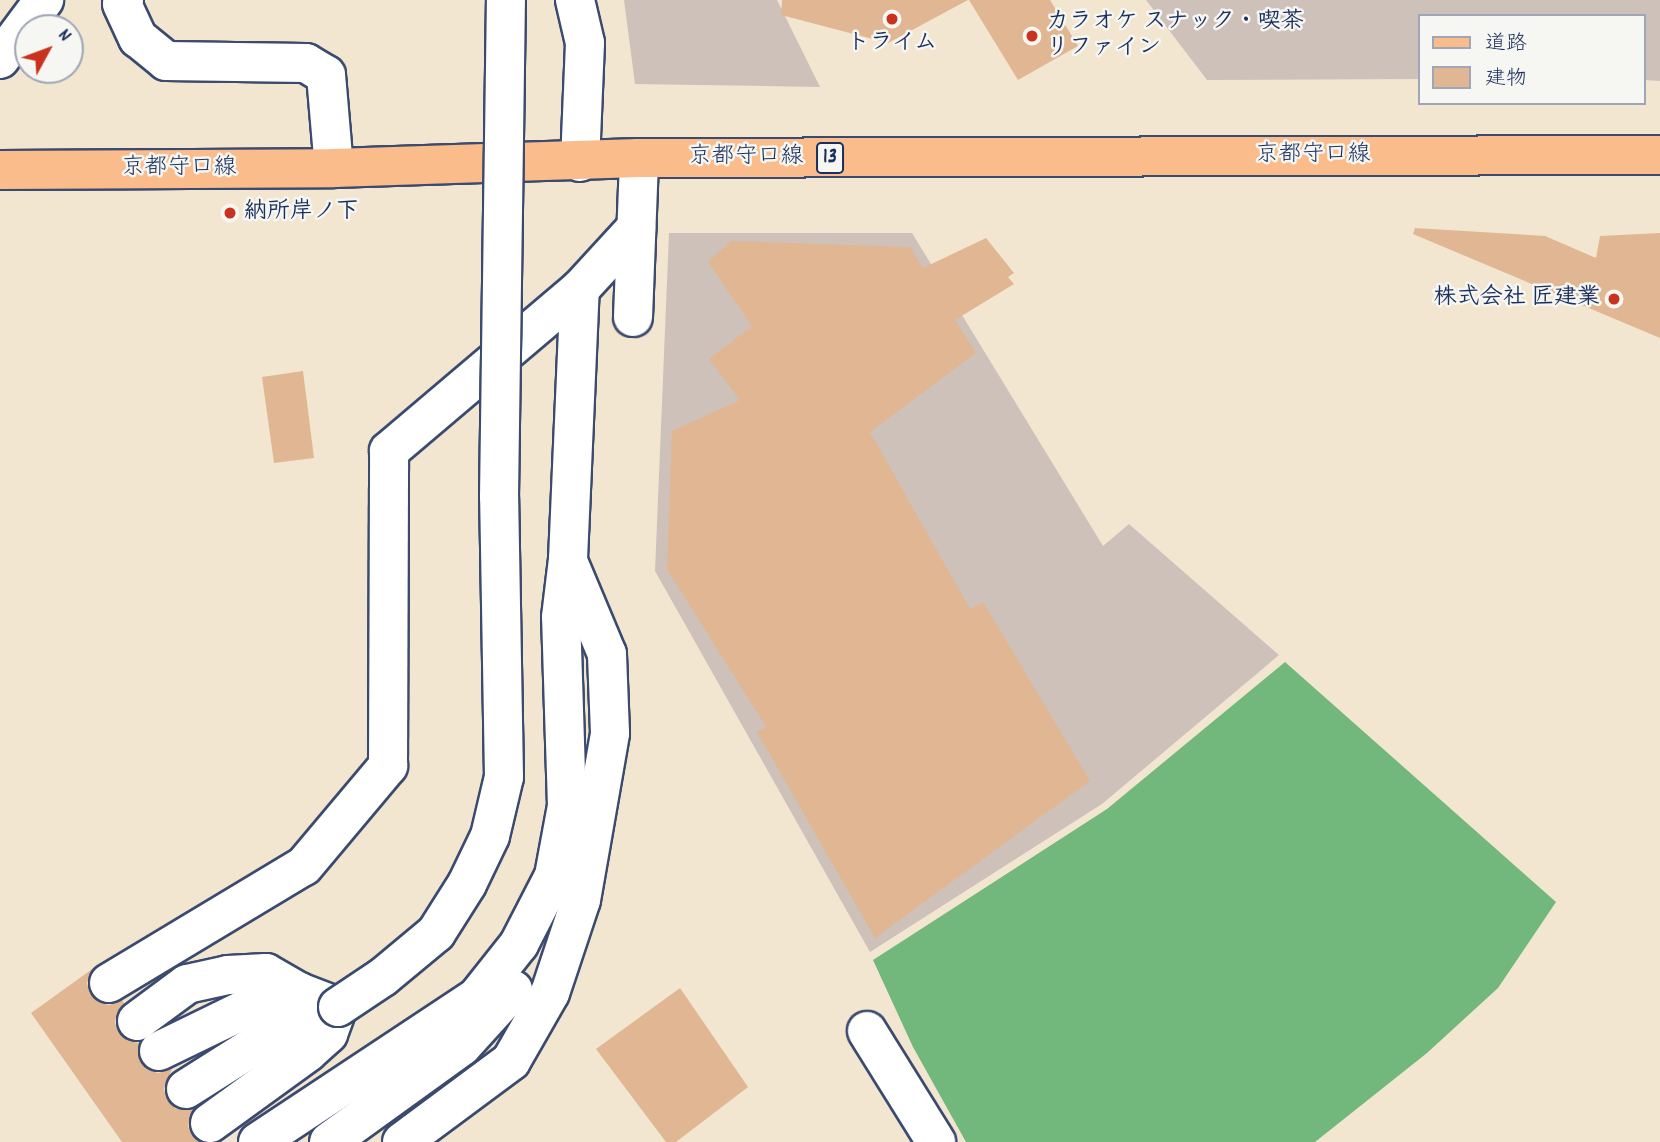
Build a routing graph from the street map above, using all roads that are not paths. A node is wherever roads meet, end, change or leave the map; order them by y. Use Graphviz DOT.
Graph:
graph roads {
  1 [pos="44,0"];
  2 [pos="124,0"];
  3 [pos="506,0"];
  4 [pos="575,0"];
  5 [pos="0,59"];
  6 [pos="1660,155"];
  7 [pos="639,158"];
  8 [pos="580,162"];
  9 [pos="334,168"];
  10 [pos="0,170"];
  11 [pos="636,228"];
  12 [pos="580,289"];
  13 [pos="633,317"];
  14 [pos="568,559"];
  15 [pos="581,900"];
  16 [pos="109,983"];
  17 [pos="299,992"];
  18 [pos="338,1007"];
  19 [pos="137,1021"];
  20 [pos="867,1031"];
  21 [pos="159,1051"];
  22 [pos="186,1089"];
  23 [pos="210,1123"];
  24 [pos="258,1142"];
  25 [pos="329,1142"];
  26 [pos="402,1142"];
  27 [pos="936,1142"];
  1 -- 5 [label="street"];
  2 -- 9 [label="street"];
  3 -- 18 [label="street, bridge"];
  4 -- 8 [label="street"];
  6 -- 7 [label="main road, 京都守口線 / 13"];
  7 -- 8 [label="main road, 京都守口線 / 13"];
  7 -- 11 [label="street"];
  8 -- 9 [label="main road, 京都守口線 / 13"];
  9 -- 10 [label="main road, 京都守口線 / 13"];
  11 -- 12 [label="street"];
  11 -- 13 [label="street"];
  12 -- 14 [label="street"];
  12 -- 16 [label="street"];
  14 -- 15 [label="street"];
  14 -- 24 [label="street"];
  15 -- 25 [label="street"];
  15 -- 26 [label="street"];
  17 -- 18 [label="street"];
  17 -- 19 [label="street"];
  17 -- 21 [label="street"];
  18 -- 22 [label="street"];
  18 -- 23 [label="street"];
  20 -- 27 [label="street"];
}
